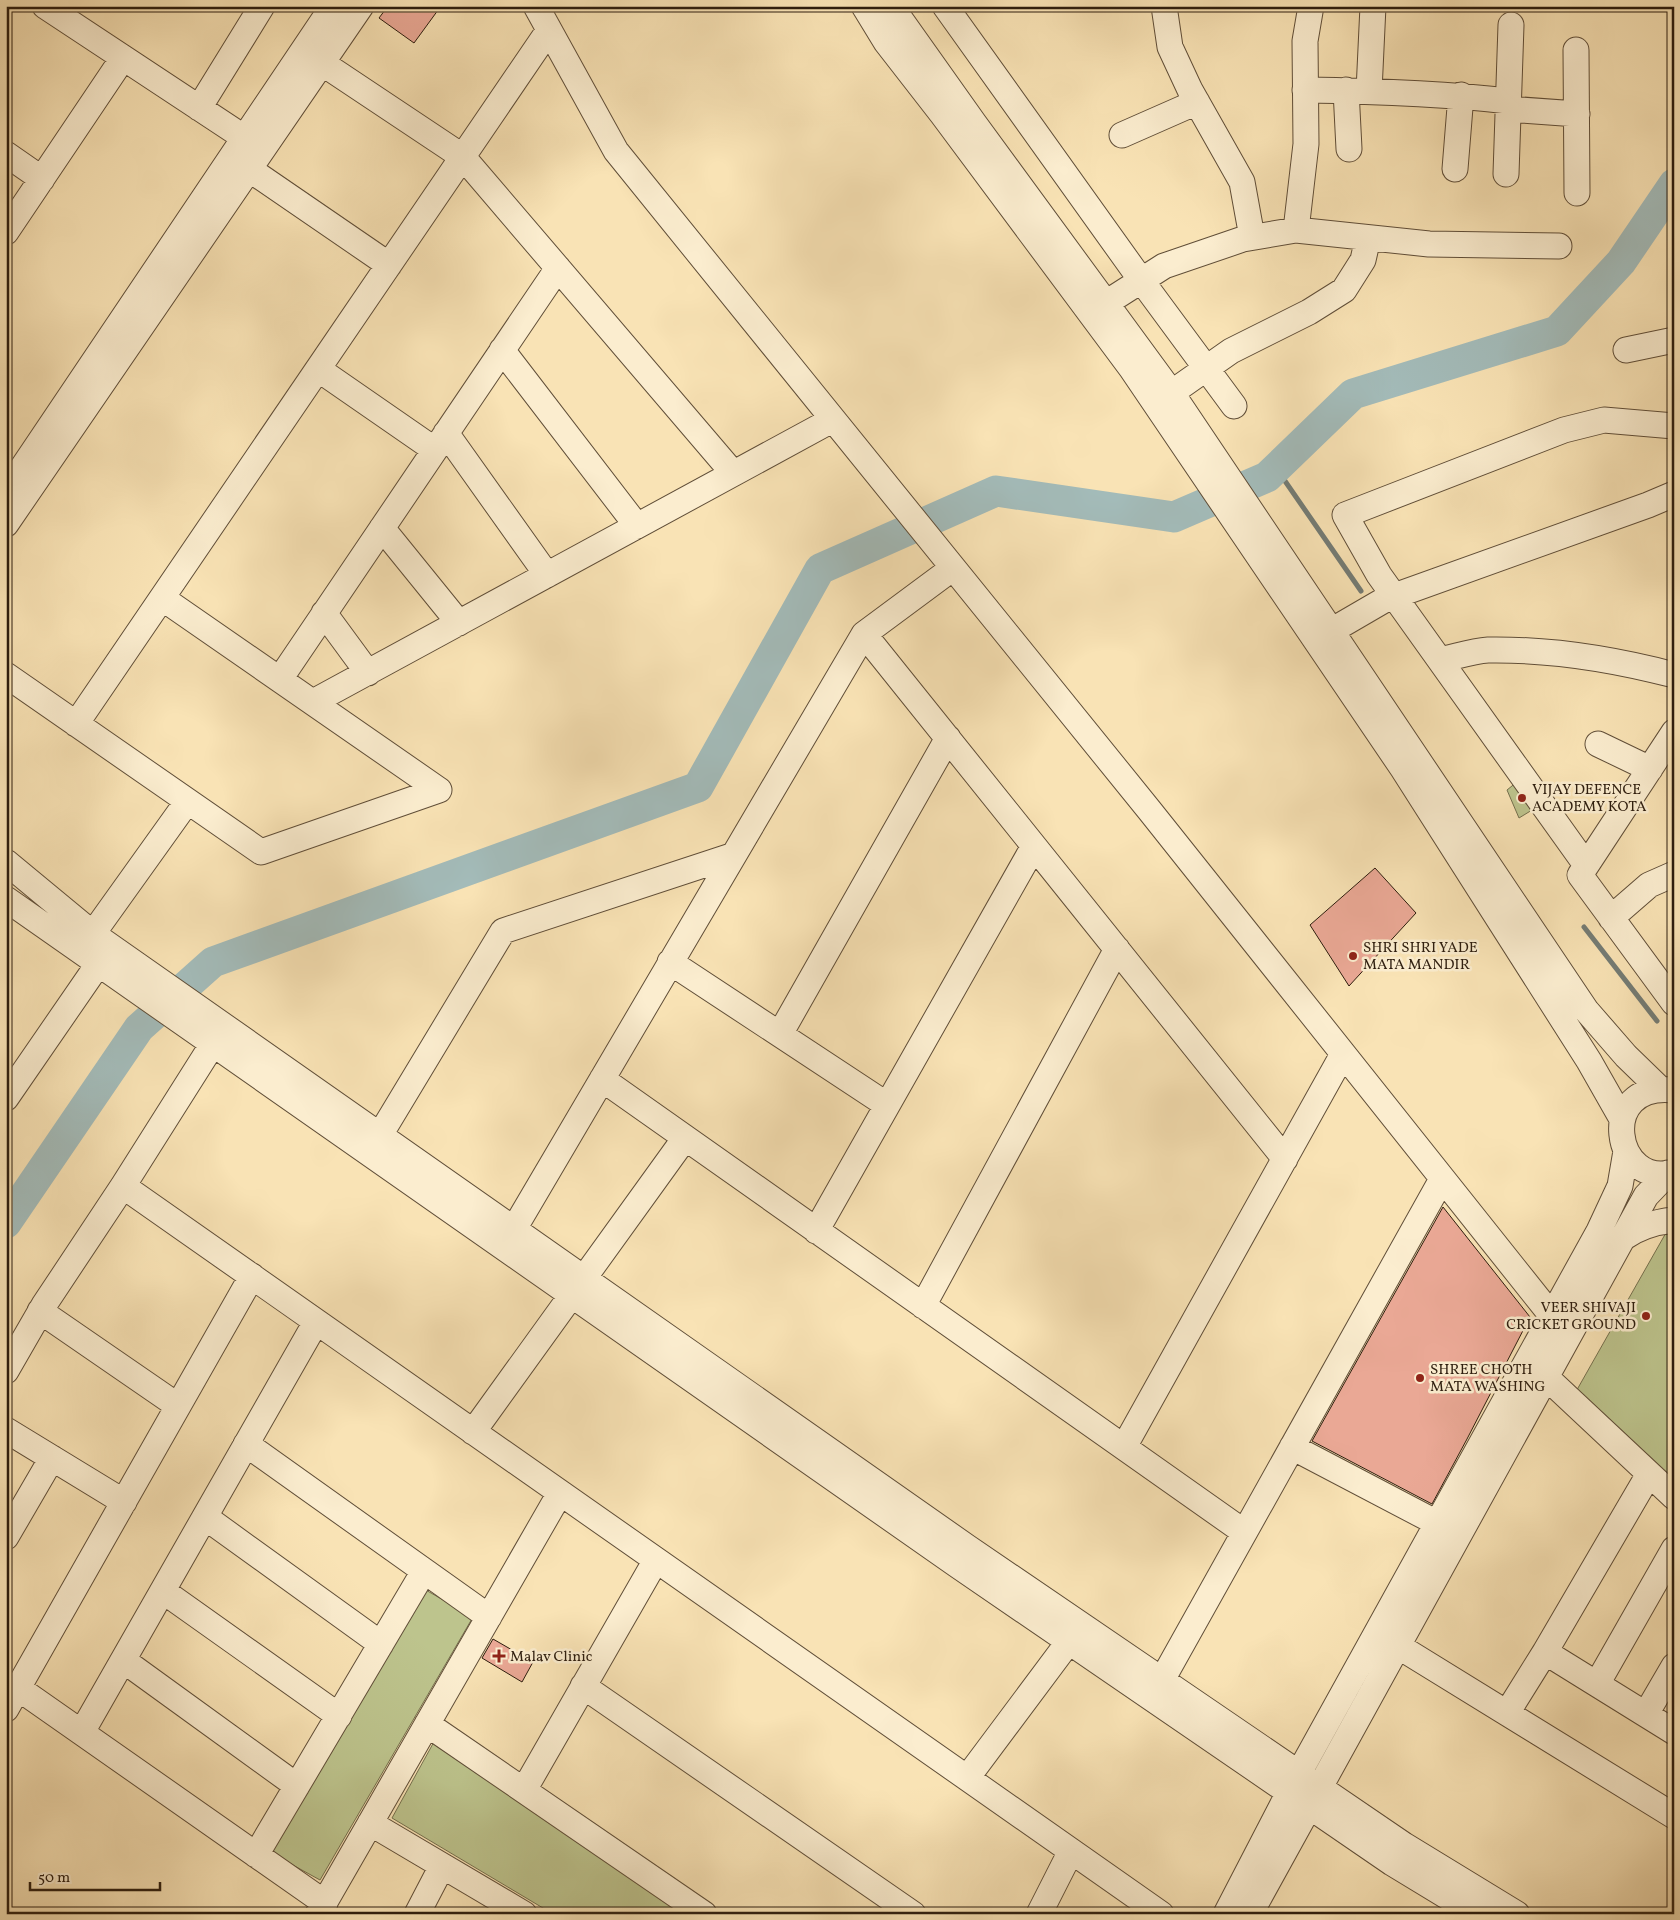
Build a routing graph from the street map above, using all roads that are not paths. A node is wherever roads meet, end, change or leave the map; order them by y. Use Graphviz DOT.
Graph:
graph roads {
  1 [pos="45,6"];
  2 [pos="262,6"];
  3 [pos="333,6"];
  4 [pos="361,6"];
  5 [pos="536,6"];
  6 [pos="864,6"];
  7 [pos="891,6"];
  8 [pos="945,6"];
  9 [pos="1164,6"];
  10 [pos="1311,6"];
  11 [pos="1374,6"];
  12 [pos="73,14"];
  13 [pos="1511,25"];
  14 [pos="549,30"];
  15 [pos="1576,50"];
  16 [pos="124,58"];
  17 [pos="322,63"];
  18 [pos="1305,90"];
  19 [pos="1358,91"];
  20 [pos="1461,95"];
  21 [pos="1197,102"];
  22 [pos="1508,105"];
  23 [pos="199,108"];
  24 [pos="1577,114"];
  25 [pos="1122,135"];
  26 [pos="1349,149"];
  27 [pos="252,152"];
  28 [pos="6,154"];
  29 [pos="463,157"];
  30 [pos="1455,169"];
  31 [pos="1506,174"];
  32 [pos="42,179"];
  33 [pos="1577,193"];
  34 [pos="1296,230"];
  35 [pos="6,232"];
  36 [pos="1252,237"];
  37 [pos="1368,238"];
  38 [pos="1559,246"];
  39 [pos="389,265"];
  40 [pos="558,268"];
  41 [pos="1141,280"];
  42 [pos="1106,303"];
  43 [pos="1674,340"];
  44 [pos="502,350"];
  45 [pos="1626,350"];
  46 [pos="1206,368"];
  47 [pos="318,369"];
  48 [pos="1163,398"];
  49 [pos="1234,406"];
  50 [pos="832,420"];
  51 [pos="1674,426"];
  52 [pos="440,441"];
  53 [pos="734,473"];
  54 [pos="6,492"];
  55 [pos="1674,494"];
  56 [pos="6,524"];
  57 [pos="637,526"];
  58 [pos="382,528"];
  59 [pos="1261,544"];
  60 [pos="949,564"];
  61 [pos="546,575"];
  62 [pos="162,598"];
  63 [pos="1395,598"];
  64 [pos="324,613"];
  65 [pos="459,623"];
  66 [pos="1331,631"];
  67 [pos="864,634"];
  68 [pos="1440,660"];
  69 [pos="368,673"];
  70 [pos="6,675"];
  71 [pos="1674,675"];
  72 [pos="280,679"];
  73 [pos="313,702"];
  74 [pos="76,724"];
  75 [pos="1674,732"];
  76 [pos="948,738"];
  77 [pos="1598,744"];
  78 [pos="1650,769"];
  79 [pos="187,802"];
  80 [pos="1034,846"];
  81 [pos="734,855"];
  82 [pos="6,862"];
  83 [pos="1586,865"];
  84 [pos="1674,874"];
  85 [pos="6,899"];
  86 [pos="1611,918"];
  87 [pos="1117,949"];
  88 [pos="102,953"];
  89 [pos="670,962"];
  90 [pos="1674,1003"];
  91 [pos="214,1032"];
  92 [pos="780,1034"];
  93 [pos="1343,1054"];
  94 [pos="602,1079"];
  95 [pos="1666,1089"];
  96 [pos="6,1098"];
  97 [pos="887,1105"];
  98 [pos="1622,1119"];
  99 [pos="380,1135"];
  100 [pos="685,1138"];
  101 [pos="1626,1151"];
  102 [pos="1285,1159"];
  103 [pos="1671,1172"];
  104 [pos="1442,1179"];
  105 [pos="124,1186"];
  106 [pos="1674,1220"];
  107 [pos="514,1228"];
  108 [pos="816,1231"];
  109 [pos="1623,1238"];
  110 [pos="252,1276"];
  111 [pos="578,1287"];
  112 [pos="923,1306"];
  113 [pos="40,1311"];
  114 [pos="1552,1316"];
  115 [pos="316,1322"];
  116 [pos="6,1371"];
  117 [pos="1546,1377"];
  118 [pos="178,1406"];
  119 [pos="6,1430"];
  120 [pos="473,1432"];
  121 [pos="246,1444"];
  122 [pos="1292,1447"];
  123 [pos="1124,1448"];
  124 [pos="52,1458"];
  125 [pos="1649,1474"];
  126 [pos="560,1493"];
  127 [pos="1674,1497"];
  128 [pos="124,1502"];
  129 [pos="205,1517"];
  130 [pos="1437,1523"];
  131 [pos="1244,1532"];
  132 [pos="6,1537"];
  133 [pos="1674,1549"];
  134 [pos="656,1560"];
  135 [pos="424,1571"];
  136 [pos="163,1591"];
  137 [pos="489,1617"];
  138 [pos="1075,1633"];
  139 [pos="381,1644"];
  140 [pos="1398,1646"];
  141 [pos="1545,1652"];
  142 [pos="123,1660"];
  143 [pos="1674,1666"];
  144 [pos="1162,1680"];
  145 [pos="1597,1684"];
  146 [pos="583,1686"];
  147 [pos="18,1688"];
  148 [pos="6,1709"];
  149 [pos="1507,1713"];
  150 [pos="1646,1714"];
  151 [pos="339,1716"];
  152 [pos="427,1724"];
  153 [pos="82,1732"];
  154 [pos="1674,1732"];
  155 [pos="967,1778"];
  156 [pos="1294,1783"];
  157 [pos="297,1786"];
  158 [pos="524,1790"];
  159 [pos="1314,1797"];
  160 [pos="1674,1816"];
  161 [pos="370,1824"];
  162 [pos="1071,1851"];
  163 [pos="256,1855"];
  164 [pos="442,1866"];
  165 [pos="1447,1896"];
  166 [pos="322,1908"];
  167 [pos="515,1912"];
  168 [pos="417,1914"];
  169 [pos="704,1914"];
  170 [pos="913,1914"];
  171 [pos="1039,1914"];
  172 [pos="1161,1914"];
  173 [pos="1226,1914"];
  174 [pos="1250,1914"];
  175 [pos="1476,1914"];
  176 [pos="1517,1914"];
  1 -- 12 [label="street"];
  2 -- 23 [label="street"];
  3 -- 27 [label="street"];
  4 -- 17 [label="street"];
  5 -- 14 [label="street"];
  6 -- 48 [label="street"];
  7 -- 42 [label="street"];
  8 -- 41 [label="street"];
  9 -- 21 [label="street"];
  10 -- 18 [label="street"];
  11 -- 19 [label="street"];
  12 -- 16 [label="street"];
  13 -- 22 [label="street"];
  14 -- 29 [label="street"];
  14 -- 50 [label="street"];
  15 -- 24 [label="street"];
  16 -- 23 [label="street"];
  16 -- 32 [label="street"];
  17 -- 27 [label="street"];
  17 -- 29 [label="street"];
  18 -- 19 [label="street"];
  18 -- 34 [label="street"];
  19 -- 20 [label="street"];
  19 -- 26 [label="street"];
  20 -- 22 [label="street"];
  20 -- 30 [label="street"];
  21 -- 25 [label="street"];
  21 -- 36 [label="street"];
  22 -- 24 [label="street"];
  22 -- 31 [label="street"];
  23 -- 27 [label="street"];
  24 -- 33 [label="street"];
  27 -- 39 [label="street"];
  27 -- 54 [label="street"];
  27 -- 56 [label="street"];
  28 -- 32 [label="street"];
  29 -- 39 [label="street"];
  29 -- 40 [label="street"];
  32 -- 35 [label="street"];
  34 -- 36 [label="street"];
  34 -- 37 [label="street"];
  36 -- 41 [label="street"];
  37 -- 38 [label="street"];
  37 -- 46 [label="street"];
  39 -- 47 [label="street"];
  40 -- 44 [label="street"];
  40 -- 53 [label="street"];
  41 -- 42 [label="street"];
  41 -- 46 [label="street"];
  42 -- 48 [label="street"];
  43 -- 45 [label="street"];
  44 -- 52 [label="street"];
  44 -- 57 [label="street"];
  46 -- 48 [label="street"];
  46 -- 49 [label="street"];
  47 -- 52 [label="street"];
  47 -- 62 [label="street"];
  48 -- 59 [label="street"];
  50 -- 53 [label="street"];
  50 -- 60 [label="street"];
  51 -- 63 [label="street"];
  52 -- 58 [label="street"];
  52 -- 61 [label="street"];
  53 -- 57 [label="street"];
  55 -- 63 [label="street"];
  57 -- 61 [label="street"];
  58 -- 64 [label="street"];
  58 -- 65 [label="street"];
  59 -- 66 [label="street"];
  59 -- 98 [label="street"];
  60 -- 67 [label="street"];
  60 -- 93 [label="street"];
  61 -- 65 [label="street"];
  62 -- 72 [label="street"];
  62 -- 74 [label="street"];
  63 -- 66 [label="street"];
  63 -- 68 [label="street"];
  64 -- 69 [label="street"];
  64 -- 72 [label="street"];
  65 -- 69 [label="street"];
  66 -- 95 [label="street"];
  67 -- 76 [label="street"];
  67 -- 81 [label="street"];
  68 -- 71 [label="street"];
  68 -- 83 [label="street"];
  69 -- 73 [label="street"];
  70 -- 74 [label="street"];
  72 -- 73 [label="street"];
  73 -- 79 [label="street"];
  74 -- 79 [label="street"];
  75 -- 78 [label="street"];
  76 -- 80 [label="street"];
  76 -- 92 [label="street"];
  77 -- 78 [label="street"];
  78 -- 83 [label="street"];
  79 -- 88 [label="street"];
  80 -- 87 [label="street"];
  80 -- 97 [label="street"];
  81 -- 89 [label="street"];
  81 -- 99 [label="street"];
  82 -- 88 [label="street"];
  83 -- 86 [label="street"];
  84 -- 86 [label="street"];
  85 -- 88 [label="street"];
  86 -- 90 [label="street"];
  87 -- 102 [label="street"];
  87 -- 112 [label="street"];
  88 -- 91 [label="street"];
  88 -- 96 [label="street"];
  89 -- 92 [label="street"];
  89 -- 94 [label="street"];
  91 -- 99 [label="street"];
  91 -- 105 [label="street"];
  91 -- 111 [label="street"];
  92 -- 97 [label="street"];
  93 -- 102 [label="street"];
  93 -- 104 [label="street"];
  94 -- 100 [label="street"];
  94 -- 107 [label="street"];
  95 -- 98 [label="street"];
  97 -- 108 [label="street"];
  98 -- 101 [label="street"];
  99 -- 107 [label="street"];
  100 -- 108 [label="street"];
  100 -- 111 [label="street"];
  101 -- 103 [label="street"];
  101 -- 114 [label="street"];
  102 -- 123 [label="street"];
  103 -- 109 [label="street"];
  104 -- 114 [label="street"];
  104 -- 122 [label="street"];
  105 -- 110 [label="street"];
  105 -- 113 [label="street"];
  106 -- 109 [label="street"];
  107 -- 111 [label="street"];
  108 -- 112 [label="street"];
  109 -- 117 [label="street"];
  110 -- 115 [label="street"];
  110 -- 118 [label="street"];
  111 -- 120 [label="street"];
  111 -- 138 [label="street"];
  112 -- 123 [label="street"];
  113 -- 116 [label="street"];
  113 -- 118 [label="street"];
  114 -- 130 [label="street"];
  115 -- 120 [label="street"];
  115 -- 121 [label="street"];
  117 -- 125 [label="street"];
  117 -- 140 [label="street"];
  118 -- 128 [label="street"];
  119 -- 124 [label="street"];
  120 -- 126 [label="street"];
  121 -- 129 [label="street"];
  121 -- 135 [label="street"];
  122 -- 130 [label="street"];
  122 -- 131 [label="street"];
  123 -- 131 [label="street"];
  124 -- 128 [label="street"];
  124 -- 132 [label="street"];
  125 -- 127 [label="street"];
  125 -- 141 [label="street"];
  126 -- 134 [label="street"];
  126 -- 137 [label="street"];
  128 -- 147 [label="street"];
  129 -- 136 [label="street"];
  129 -- 139 [label="street"];
  130 -- 156 [label="street"];
  131 -- 144 [label="street"];
  133 -- 145 [label="street"];
  134 -- 146 [label="street"];
  134 -- 155 [label="street"];
  135 -- 137 [label="street"];
  135 -- 139 [label="street"];
  136 -- 142 [label="street"];
  136 -- 151 [label="street"];
  137 -- 152 [label="street"];
  138 -- 144 [label="street"];
  138 -- 155 [label="street"];
  138 -- 156 [label="street"];
  139 -- 151 [label="street"];
  140 -- 149 [label="street"];
  140 -- 159 [label="street"];
  141 -- 145 [label="street"];
  141 -- 149 [label="street"];
  142 -- 153 [label="street"];
  142 -- 157 [label="street"];
  143 -- 150 [label="street"];
  144 -- 156 [label="street"];
  145 -- 150 [label="street"];
  146 -- 158 [label="street"];
  146 -- 170 [label="street"];
  147 -- 148 [label="street"];
  147 -- 153 [label="street"];
  149 -- 160 [label="street"];
  150 -- 154 [label="street"];
  151 -- 157 [label="street"];
  152 -- 158 [label="street"];
  152 -- 161 [label="street"];
  153 -- 163 [label="street"];
  155 -- 162 [label="street"];
  156 -- 159 [label="street"];
  156 -- 173 [label="street"];
  157 -- 163 [label="street"];
  158 -- 169 [label="street"];
  159 -- 165 [label="street"];
  159 -- 174 [label="street"];
  161 -- 164 [label="street"];
  161 -- 166 [label="street"];
  162 -- 171 [label="street"];
  162 -- 172 [label="street"];
  163 -- 166 [label="street"];
  164 -- 167 [label="street"];
  164 -- 168 [label="street"];
  165 -- 175 [label="street"];
  165 -- 176 [label="street"];
}
